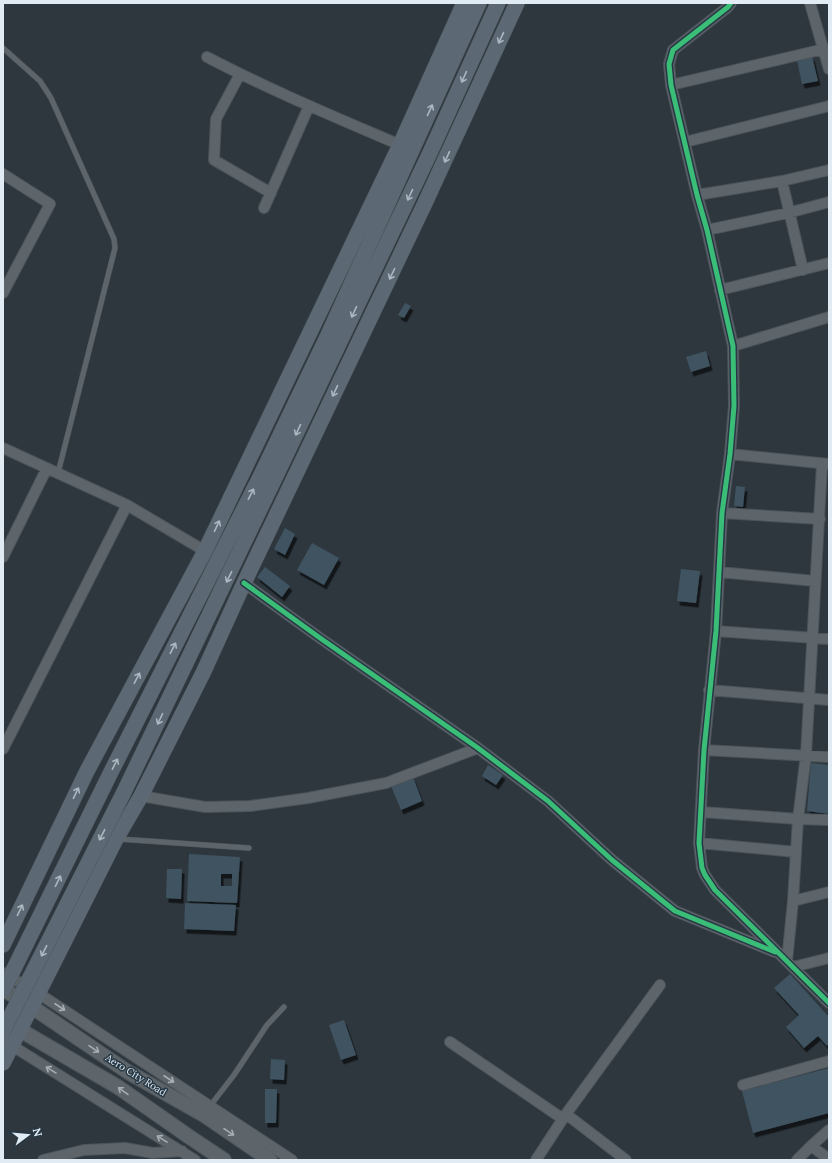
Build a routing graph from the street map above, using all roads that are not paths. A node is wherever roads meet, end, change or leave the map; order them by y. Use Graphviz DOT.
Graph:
graph roads {
  1 [pos="464,3"];
  2 [pos="479,3"];
  3 [pos="498,3"];
  4 [pos="517,3"];
  5 [pos="740,3"];
  6 [pos="810,3"];
  7 [pos="729,5"];
  8 [pos="3,48"];
  9 [pos="824,50"];
  10 [pos="207,57"];
  11 [pos="829,69"];
  12 [pos="240,74"];
  13 [pos="671,85"];
  14 [pos="309,106"];
  15 [pos="829,106"];
  16 [pos="685,142"];
  17 [pos="400,145"];
  18 [pos="829,170"];
  19 [pos="3,174"];
  20 [pos="782,181"];
  21 [pos="271,193"];
  22 [pos="697,196"];
  23 [pos="829,202"];
  24 [pos="264,208"];
  25 [pos="788,213"];
  26 [pos="707,230"];
  27 [pos="829,264"];
  28 [pos="803,270"];
  29 [pos="720,290"];
  30 [pos="3,294"];
  31 [pos="829,317"];
  32 [pos="733,346"];
  33 [pos="3,448"];
  34 [pos="730,454"];
  35 [pos="826,464"];
  36 [pos="47,468"];
  37 [pos="58,473"];
  38 [pos="268,477"];
  39 [pos="127,506"];
  40 [pos="722,513"];
  41 [pos="820,519"];
  42 [pos="205,551"];
  43 [pos="3,557"];
  44 [pos="719,572"];
  45 [pos="815,581"];
  46 [pos="244,583"];
  47 [pos="716,631"];
  48 [pos="812,639"];
  49 [pos="829,640"];
  50 [pos="709,690"];
  51 [pos="809,699"];
  52 [pos="829,700"];
  53 [pos="478,748"];
  54 [pos="3,749"];
  55 [pos="704,750"];
  56 [pos="806,755"];
  57 [pos="829,757"];
  58 [pos="141,796"];
  59 [pos="702,812"];
  60 [pos="798,819"];
  61 [pos="829,820"];
  62 [pos="116,839"];
  63 [pos="699,843"];
  64 [pos="249,848"];
  65 [pos="796,852"];
  66 [pos="829,892"];
  67 [pos="793,901"];
  68 [pos="3,945"];
  69 [pos="779,953"];
  70 [pos="829,958"];
  71 [pos="790,964"];
  72 [pos="3,973"];
  73 [pos="660,985"];
  74 [pos="3,990"];
  75 [pos="38,993"];
  76 [pos="829,1003"];
  77 [pos="32,1007"];
  78 [pos="284,1007"];
  79 [pos="3,1022"];
  80 [pos="20,1030"];
  81 [pos="3,1031"];
  82 [pos="450,1042"];
  83 [pos="7,1043"];
  84 [pos="829,1061"];
  85 [pos="3,1063"];
  86 [pos="743,1085"];
  87 [pos="207,1110"];
  88 [pos="564,1117"];
  89 [pos="829,1130"];
  90 [pos="190,1138"];
  91 [pos="811,1146"];
  92 [pos="178,1156"];
  93 [pos="829,1159"];
  94 [pos="43,1160"];
  95 [pos="194,1160"];
  96 [pos="224,1160"];
  97 [pos="270,1160"];
  98 [pos="292,1160"];
  99 [pos="536,1160"];
  100 [pos="626,1160"];
  101 [pos="797,1160"];
  1 -- 17 [label="main road"];
  38 -- 2 [label="main road, one-way"];
  3 -- 38 [label="main road, one-way"];
  4 -- 46 [label="main road, one-way"];
  5 -- 7 [label="street"];
  6 -- 9 [label="street"];
  7 -- 13 [label="street"];
  8 -- 37 [label="lane"];
  9 -- 11 [label="street"];
  9 -- 13 [label="street"];
  10 -- 12 [label="street"];
  12 -- 14 [label="street"];
  12 -- 21 [label="street"];
  13 -- 16 [label="street"];
  14 -- 17 [label="street"];
  14 -- 21 [label="street"];
  15 -- 16 [label="street"];
  16 -- 22 [label="street"];
  42 -- 17 [label="main road, one-way"];
  18 -- 20 [label="street"];
  19 -- 30 [label="street"];
  20 -- 22 [label="street"];
  20 -- 25 [label="street"];
  21 -- 24 [label="street"];
  22 -- 26 [label="street"];
  23 -- 25 [label="street"];
  25 -- 26 [label="street"];
  25 -- 28 [label="street"];
  26 -- 29 [label="street"];
  27 -- 28 [label="street"];
  28 -- 29 [label="street"];
  29 -- 32 [label="street"];
  31 -- 32 [label="street"];
  32 -- 34 [label="street"];
  33 -- 36 [label="street"];
  34 -- 35 [label="street"];
  34 -- 40 [label="street"];
  35 -- 41 [label="street"];
  36 -- 37 [label="street"];
  36 -- 43 [label="street"];
  37 -- 39 [label="street"];
  74 -- 38 [label="main road, one-way, bridge"];
  38 -- 81 [label="main road, one-way, bridge"];
  39 -- 42 [label="street"];
  39 -- 54 [label="street"];
  40 -- 41 [label="street"];
  40 -- 44 [label="street"];
  41 -- 45 [label="street"];
  68 -- 42 [label="main road, one-way"];
  44 -- 45 [label="street"];
  44 -- 47 [label="street"];
  45 -- 48 [label="street"];
  46 -- 53 [label="street"];
  46 -- 58 [label="main road"];
  47 -- 48 [label="street"];
  47 -- 50 [label="street"];
  48 -- 49 [label="street"];
  48 -- 51 [label="street"];
  50 -- 51 [label="street"];
  50 -- 55 [label="street"];
  51 -- 52 [label="street"];
  51 -- 56 [label="street"];
  53 -- 58 [label="street"];
  53 -- 69 [label="street"];
  55 -- 56 [label="street"];
  55 -- 59 [label="street"];
  56 -- 57 [label="street"];
  56 -- 60 [label="street"];
  58 -- 62 [label="main road"];
  59 -- 60 [label="street"];
  59 -- 63 [label="street"];
  60 -- 61 [label="street"];
  60 -- 65 [label="street"];
  62 -- 64 [label="lane"];
  62 -- 75 [label="main road"];
  63 -- 65 [label="street"];
  63 -- 69 [label="street"];
  65 -- 67 [label="street"];
  66 -- 67 [label="street"];
  67 -- 71 [label="street"];
  69 -- 71 [label="street"];
  70 -- 71 [label="street"];
  71 -- 76 [label="street"];
  72 -- 75 [label="street"];
  73 -- 88 [label="street"];
  74 -- 77 [label="street, Aero City Road"];
  75 -- 77 [label="main road"];
  75 -- 87 [label="street, one-way"];
  77 -- 80 [label="main road"];
  77 -- 87 [label="street, Aero City Road, one-way"];
  78 -- 87 [label="lane"];
  79 -- 80 [label="street, Aero City Road"];
  80 -- 83 [label="main road"];
  90 -- 80 [label="street, Aero City Road, one-way"];
  82 -- 88 [label="street"];
  83 -- 85 [label="main road"];
  92 -- 83 [label="street, one-way"];
  84 -- 86 [label="street"];
  87 -- 97 [label="street, Aero City Road, one-way"];
  87 -- 98 [label="street"];
  88 -- 99 [label="street"];
  88 -- 100 [label="street"];
  89 -- 91 [label="street"];
  90 -- 92 [label="street"];
  90 -- 96 [label="street, Aero City Road"];
  91 -- 93 [label="street"];
  91 -- 101 [label="street"];
  92 -- 94 [label="street"];
  92 -- 95 [label="street"];
}
